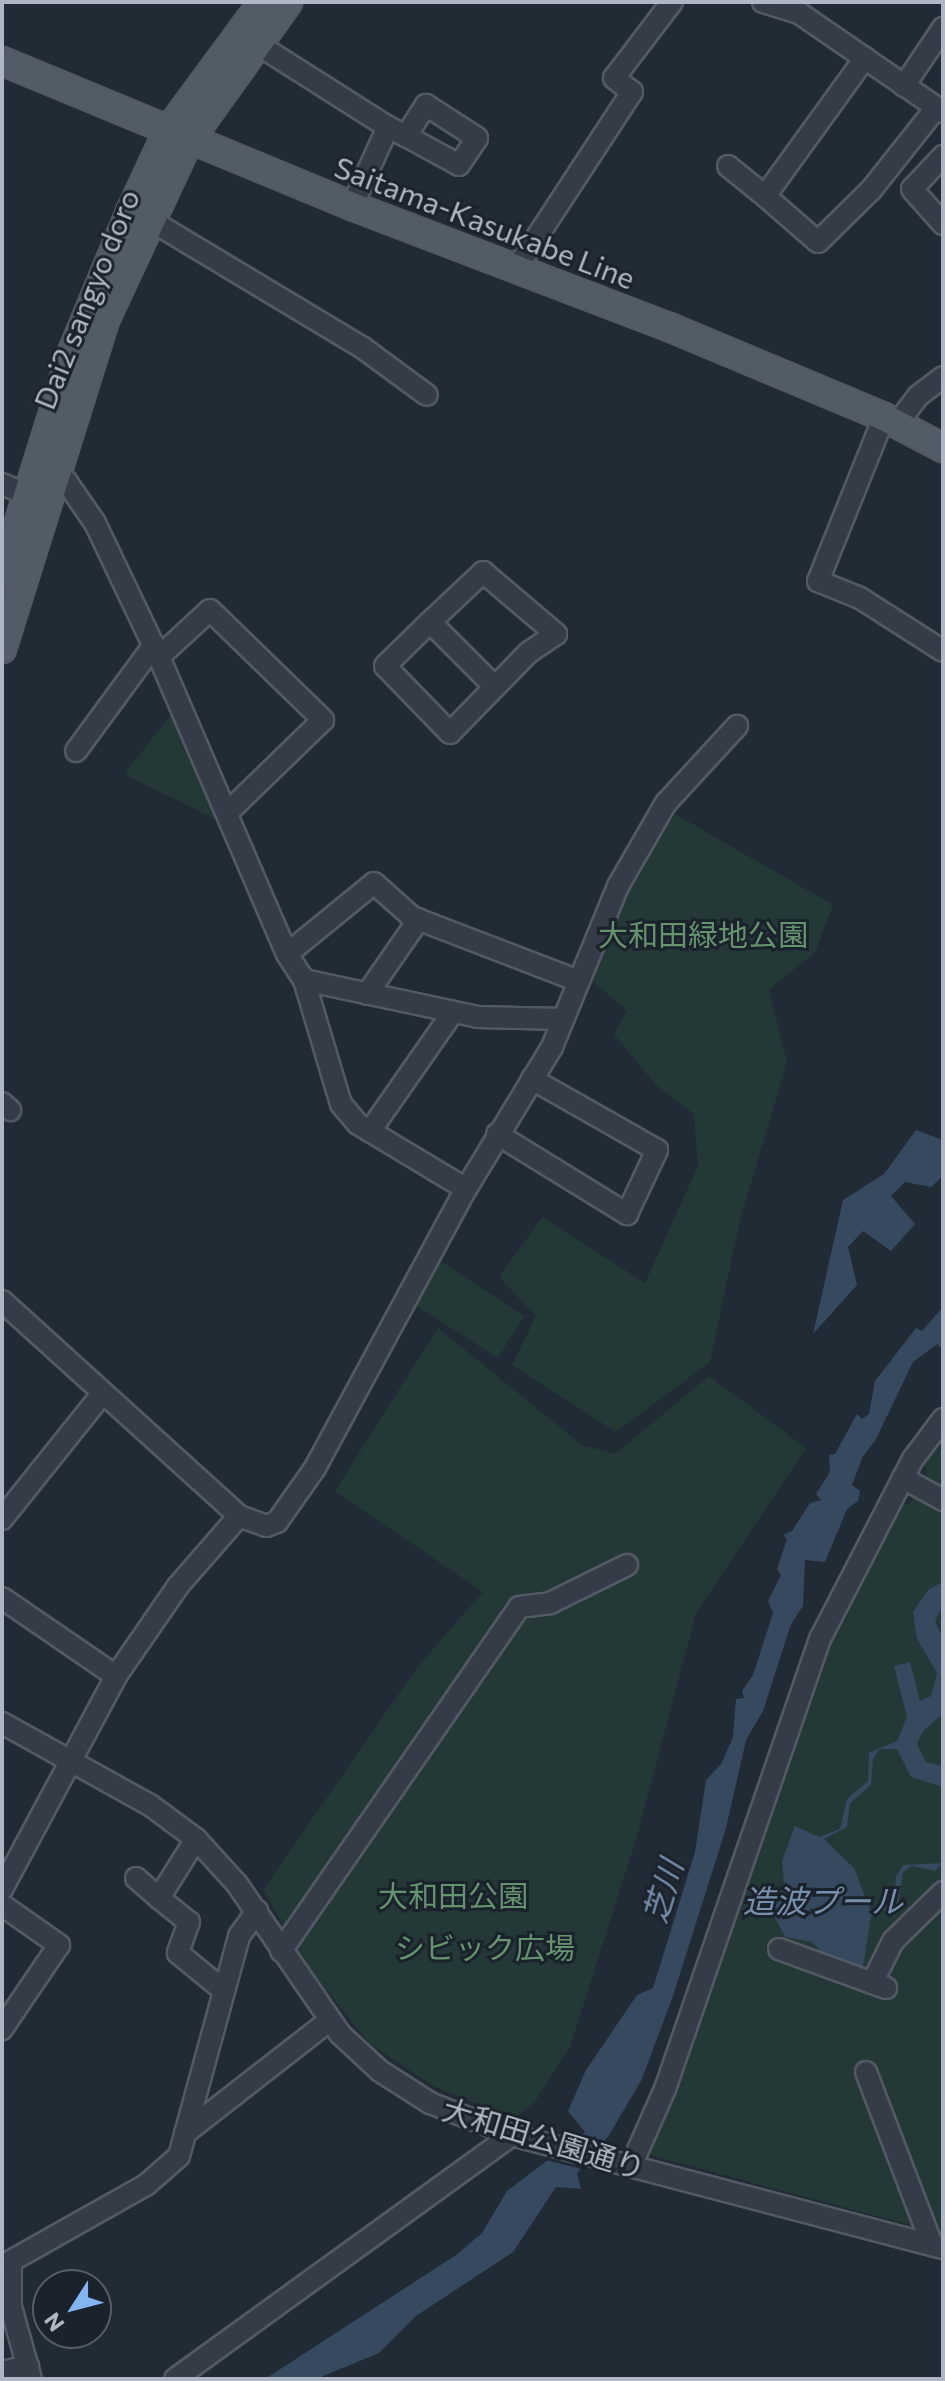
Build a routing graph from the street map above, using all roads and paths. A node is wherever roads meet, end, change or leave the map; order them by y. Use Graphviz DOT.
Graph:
graph roads {
  1 [pos="263,2"];
  2 [pos="288,2"];
  3 [pos="672,2"];
  4 [pos="763,2"];
  5 [pos="943,28"];
  6 [pos="257,44"];
  7 [pos="865,58"];
  8 [pos="2,61"];
  9 [pos="904,86"];
  10 [pos="940,110"];
  11 [pos="178,136"];
  12 [pos="943,156"];
  13 [pos="728,166"];
  14 [pos="765,196"];
  15 [pos="352,206"];
  16 [pos="150,220"];
  17 [pos="943,224"];
  18 [pos="516,269"];
  19 [pos="943,377"];
  20 [pos="427,395"];
  21 [pos="890,420"];
  22 [pos="943,448"];
  23 [pos="33,486"];
  24 [pos="2,576"];
  25 [pos="430,622"];
  26 [pos="2,649"];
  27 [pos="157,651"];
  28 [pos="943,651"];
  29 [pos="494,686"];
  30 [pos="737,726"];
  31 [pos="76,751"];
  32 [pos="229,811"];
  33 [pos="419,919"];
  34 [pos="287,954"];
  35 [pos="304,980"];
  36 [pos="576,980"];
  37 [pos="367,994"];
  38 [pos="453,1012"];
  39 [pos="563,1019"];
  40 [pos="532,1079"];
  41 [pos="370,1131"];
  42 [pos="497,1134"];
  43 [pos="466,1189"];
  44 [pos="2,1301"];
  45 [pos="103,1393"];
  46 [pos="943,1419"];
  47 [pos="903,1478"];
  48 [pos="943,1500"];
  49 [pos="239,1516"];
  50 [pos="2,1519"];
  51 [pos="627,1565"];
  52 [pos="2,1598"];
  53 [pos="116,1676"];
  54 [pos="2,1723"];
  55 [pos="71,1760"];
  56 [pos="196,1839"];
  57 [pos="136,1878"];
  58 [pos="2,1889"];
  59 [pos="943,1892"];
  60 [pos="159,1898"];
  61 [pos="2,1905"];
  62 [pos="257,1911"];
  63 [pos="779,1949"];
  64 [pos="281,1951"];
  65 [pos="223,1990"];
  66 [pos="329,2021"];
  67 [pos="2,2029"];
  68 [pos="866,2072"];
  69 [pos="185,2133"];
  70 [pos="521,2137"];
  71 [pos="626,2165"];
  72 [pos="937,2247"];
  73 [pos="2,2372"];
  74 [pos="30,2372"];
  75 [pos="175,2379"];
  1 -- 11 [label="main road, Dai2 sangyo doro"];
  2 -- 6 [label="main road, Dai2 sangyo doro"];
  3 -- 18 [label="street"];
  4 -- 7 [label="street"];
  5 -- 9 [label="street"];
  6 -- 11 [label="main road, Dai2 sangyo doro"];
  6 -- 15 [label="street"];
  7 -- 9 [label="street"];
  7 -- 14 [label="street"];
  8 -- 11 [label="main road, Saitama-Kasukabe Line"];
  9 -- 10 [label="street"];
  10 -- 14 [label="street"];
  11 -- 15 [label="main road, Saitama-Kasukabe Line"];
  11 -- 16 [label="main road, Dai2 sangyo doro"];
  11 -- 23 [label="main road, Dai2 sangyo doro"];
  12 -- 17 [label="street"];
  13 -- 14 [label="street"];
  15 -- 18 [label="main road, Saitama-Kasukabe Line"];
  16 -- 20 [label="street"];
  16 -- 23 [label="main road, Dai2 sangyo doro"];
  18 -- 21 [label="main road, Saitama-Kasukabe Line"];
  19 -- 21 [label="street"];
  21 -- 22 [label="main road, Saitama-Kasukabe Line"];
  21 -- 28 [label="street"];
  23 -- 24 [label="main road, Dai2 sangyo doro"];
  23 -- 26 [label="main road, Dai2 sangyo doro"];
  23 -- 27 [label="street"];
  25 -- 29 [label="street"];
  25 -- 29 [label="street"];
  25 -- 29 [label="street"];
  27 -- 31 [label="street"];
  27 -- 32 [label="street"];
  27 -- 32 [label="street"];
  30 -- 36 [label="street"];
  32 -- 34 [label="street"];
  33 -- 34 [label="street"];
  33 -- 36 [label="street"];
  33 -- 37 [label="street"];
  34 -- 35 [label="street"];
  35 -- 37 [label="street"];
  35 -- 41 [label="street"];
  36 -- 39 [label="street"];
  37 -- 38 [label="street"];
  38 -- 39 [label="street"];
  38 -- 41 [label="street"];
  39 -- 40 [label="street"];
  40 -- 42 [label="street"];
  40 -- 42 [label="street"];
  41 -- 43 [label="street"];
  42 -- 43 [label="street"];
  43 -- 49 [label="street"];
  44 -- 45 [label="street"];
  45 -- 49 [label="street"];
  45 -- 50 [label="street"];
  46 -- 47 [label="street"];
  47 -- 48 [label="street"];
  47 -- 71 [label="street"];
  49 -- 53 [label="street"];
  51 -- 64 [label="street"];
  52 -- 53 [label="street"];
  53 -- 55 [label="street"];
  54 -- 55 [label="street, 大和田公園通り"];
  55 -- 56 [label="street, 大和田公園通り"];
  55 -- 58 [label="street"];
  56 -- 60 [label="street"];
  56 -- 62 [label="street, 大和田公園通り"];
  57 -- 60 [label="street"];
  59 -- 63 [label="street"];
  60 -- 65 [label="street"];
  61 -- 67 [label="street"];
  62 -- 64 [label="street, 大和田公園通り"];
  62 -- 65 [label="street"];
  64 -- 66 [label="street, 大和田公園通り"];
  65 -- 69 [label="street"];
  66 -- 69 [label="street"];
  66 -- 70 [label="street, 大和田公園通り"];
  68 -- 72 [label="street"];
  69 -- 74 [label="street"];
  70 -- 71 [label="street, 大和田公園通り"];
  70 -- 75 [label="street"];
  71 -- 72 [label="street, 大和田公園通り"];
  73 -- 74 [label="street"];
}
